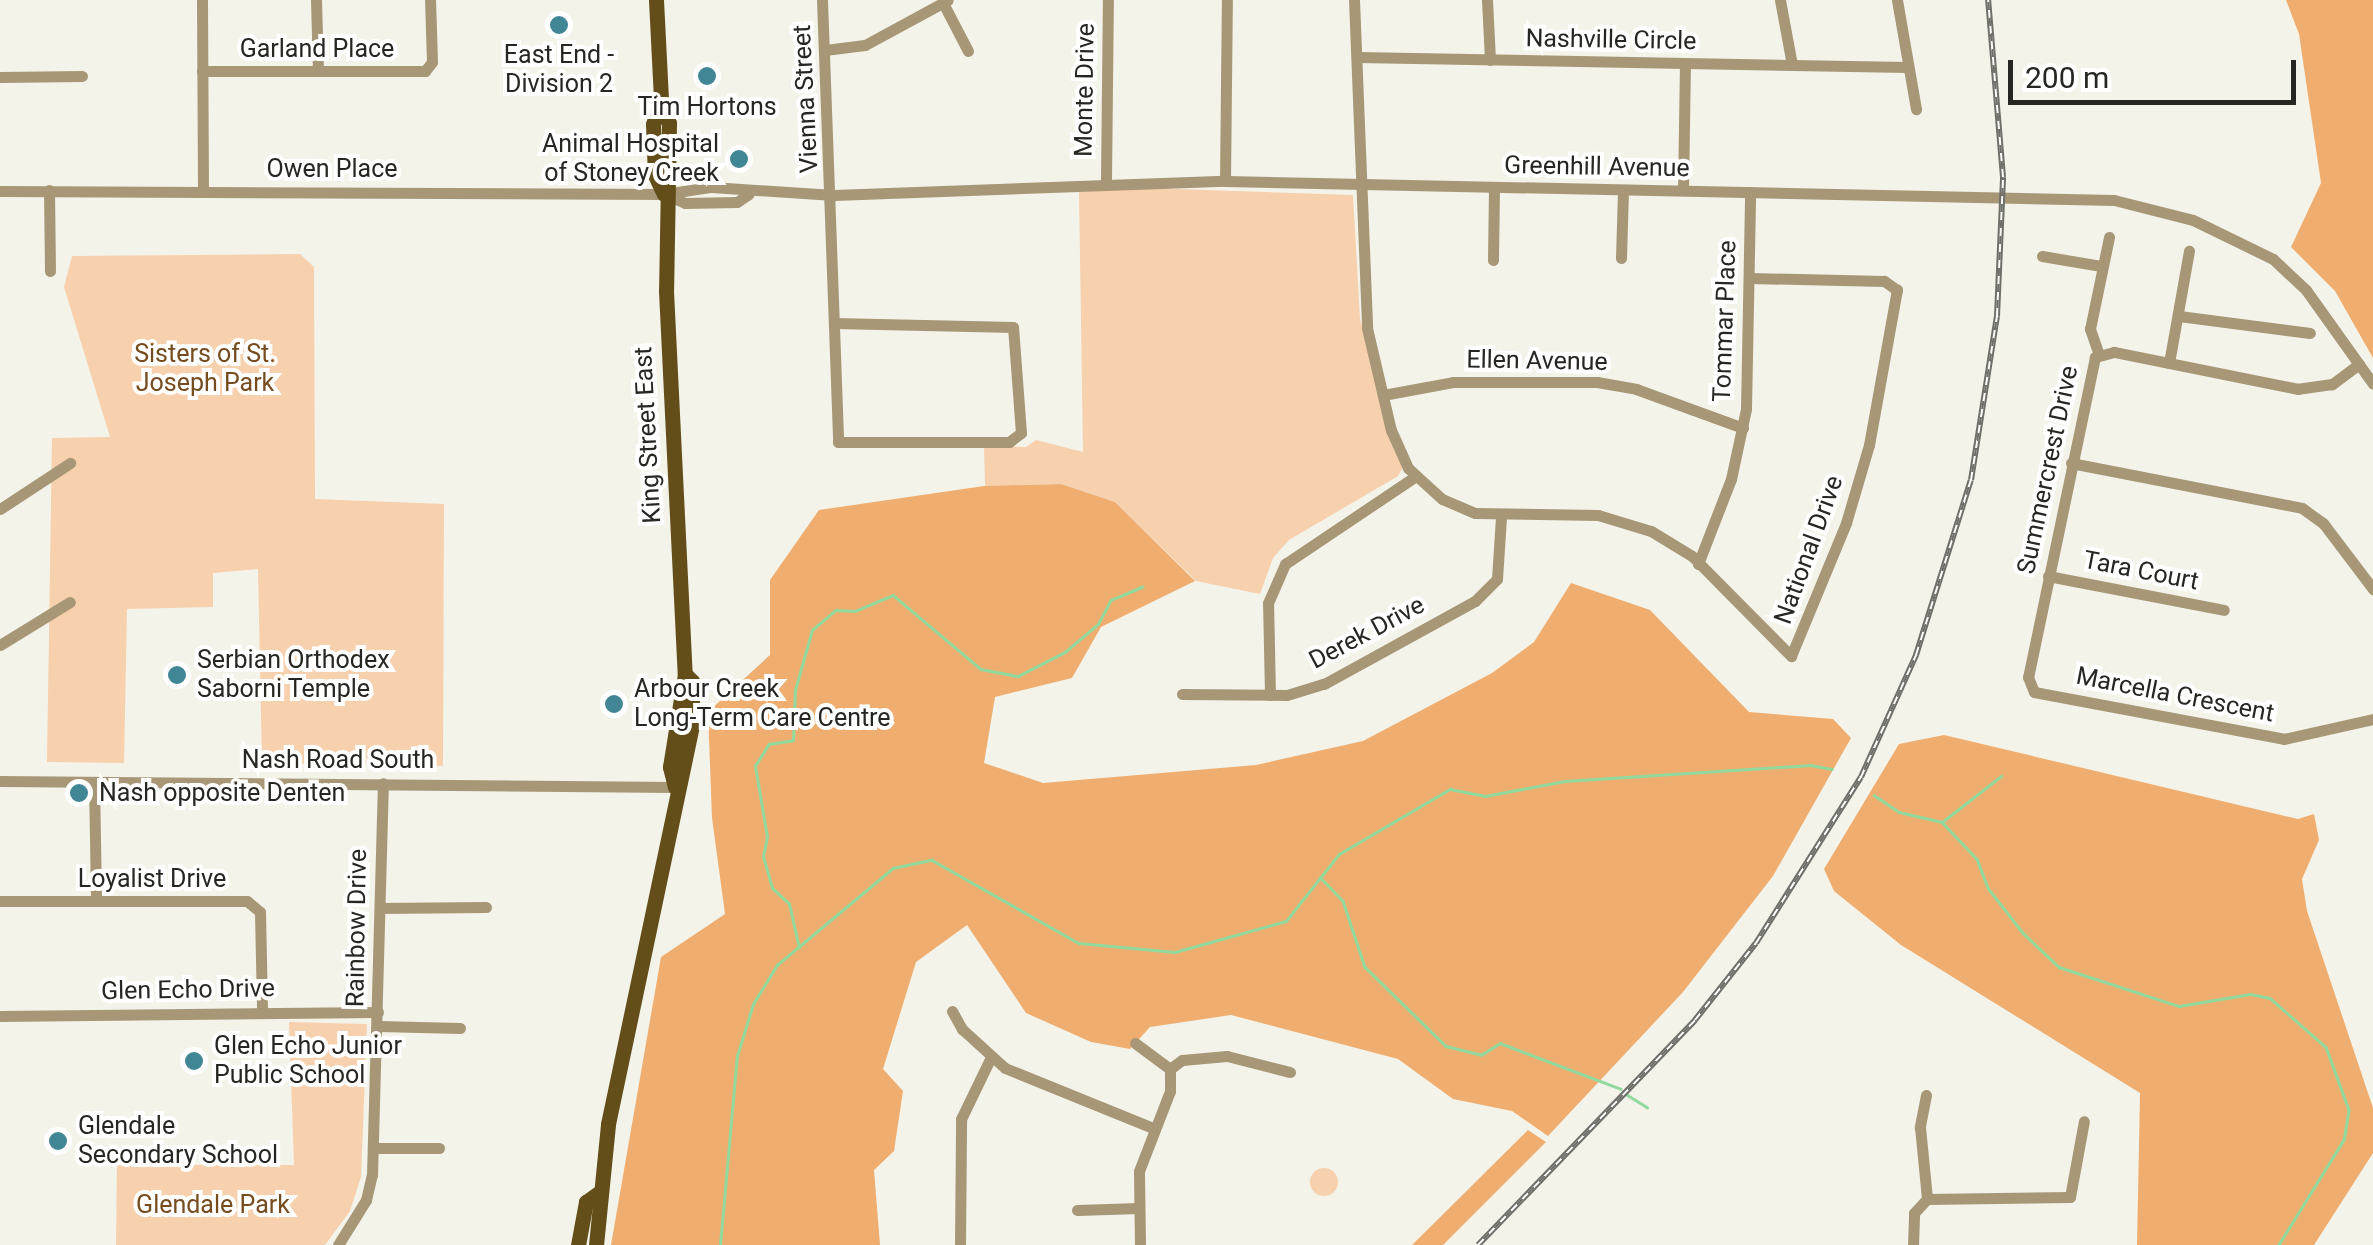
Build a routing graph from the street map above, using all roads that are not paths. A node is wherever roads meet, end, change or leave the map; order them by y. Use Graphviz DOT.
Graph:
graph roads {
  1 [pos="202,0"];
  2 [pos="316,0"];
  3 [pos="430,0"];
  4 [pos="656,0"];
  5 [pos="822,0"];
  6 [pos="1108,0"];
  7 [pos="1227,0"];
  8 [pos="1354,0"];
  9 [pos="1487,0"];
  10 [pos="1780,0"];
  11 [pos="1897,0"];
  12 [pos="945,1"];
  13 [pos="825,50"];
  14 [pos="968,51"];
  15 [pos="1357,57"];
  16 [pos="1490,60"];
  17 [pos="1685,64"];
  18 [pos="1792,66"];
  19 [pos="1907,67"];
  20 [pos="318,70"];
  21 [pos="202,71"];
  22 [pos="0,76"];
  23 [pos="82,76"];
  24 [pos="1916,108"];
  25 [pos="1225,181"];
  26 [pos="1106,182"];
  27 [pos="1364,187"];
  28 [pos="1494,188"];
  29 [pos="49,190"];
  30 [pos="1623,190"];
  31 [pos="1683,190"];
  32 [pos="0,191"];
  33 [pos="203,191"];
  34 [pos="1750,192"];
  35 [pos="664,194"];
  36 [pos="834,195"];
  37 [pos="2108,237"];
  38 [pos="2189,251"];
  39 [pos="2042,256"];
  40 [pos="1621,258"];
  41 [pos="1493,260"];
  42 [pos="2100,266"];
  43 [pos="50,271"];
  44 [pos="1750,278"];
  45 [pos="2180,316"];
  46 [pos="834,322"];
  47 [pos="2310,332"];
  48 [pos="2099,354"];
  49 [pos="2169,363"];
  50 [pos="2359,364"];
  51 [pos="2373,384"];
  52 [pos="1384,395"];
  53 [pos="1743,428"];
  54 [pos="70,463"];
  55 [pos="2071,463"];
  56 [pos="1416,476"];
  57 [pos="0,509"];
  58 [pos="1501,518"];
  59 [pos="1698,564"];
  60 [pos="2048,576"];
  61 [pos="2373,588"];
  62 [pos="70,602"];
  63 [pos="2224,610"];
  64 [pos="0,645"];
  65 [pos="2030,686"];
  66 [pos="1182,694"];
  67 [pos="1270,695"];
  68 [pos="2373,719"];
  69 [pos="0,781"];
  70 [pos="94,782"];
  71 [pos="383,783"];
  72 [pos="676,787"];
  73 [pos="0,901"];
  74 [pos="96,901"];
  75 [pos="380,908"];
  76 [pos="486,908"];
  77 [pos="262,1011"];
  78 [pos="952,1011"];
  79 [pos="378,1012"];
  80 [pos="0,1016"];
  81 [pos="378,1026"];
  82 [pos="460,1028"];
  83 [pos="1135,1043"];
  84 [pos="991,1057"];
  85 [pos="1170,1069"];
  86 [pos="1290,1072"];
  87 [pos="1926,1095"];
  88 [pos="2084,1121"];
  89 [pos="1156,1128"];
  90 [pos="374,1148"];
  91 [pos="439,1148"];
  92 [pos="597,1194"];
  93 [pos="1927,1199"];
  94 [pos="1139,1208"];
  95 [pos="1077,1210"];
  96 [pos="338,1245"];
  97 [pos="578,1245"];
  98 [pos="596,1245"];
  99 [pos="960,1245"];
  100 [pos="1140,1245"];
  101 [pos="1913,1245"];
  1 -- 21 [label="street"];
  2 -- 20 [label="street"];
  3 -- 20 [label="street, Garland Place"];
  4 -- 35 [label="main road, King Street East"];
  5 -- 13 [label="street, Vienna Street"];
  6 -- 26 [label="street, Monte Drive"];
  7 -- 25 [label="street"];
  8 -- 15 [label="street"];
  9 -- 16 [label="street, Nashville Circle"];
  10 -- 18 [label="street"];
  11 -- 19 [label="street"];
  12 -- 13 [label="street"];
  12 -- 14 [label="street"];
  13 -- 36 [label="street, Vienna Street"];
  15 -- 16 [label="street"];
  15 -- 27 [label="street"];
  16 -- 17 [label="street, Nashville Circle"];
  17 -- 18 [label="street, Nashville Circle"];
  17 -- 31 [label="street"];
  18 -- 19 [label="street, Nashville Circle"];
  19 -- 24 [label="street"];
  20 -- 21 [label="street, Garland Place"];
  21 -- 33 [label="street"];
  22 -- 23 [label="street"];
  25 -- 26 [label="street, Greenhill Avenue"];
  25 -- 27 [label="street, Greenhill Avenue"];
  26 -- 36 [label="street, Greenhill Avenue"];
  27 -- 28 [label="street, Greenhill Avenue"];
  27 -- 52 [label="street, National Drive"];
  28 -- 30 [label="street, Greenhill Avenue"];
  28 -- 41 [label="street"];
  29 -- 32 [label="street, Owen Place"];
  29 -- 33 [label="street, Owen Place"];
  29 -- 43 [label="street"];
  30 -- 31 [label="street, Greenhill Avenue"];
  30 -- 40 [label="street"];
  31 -- 34 [label="street, Greenhill Avenue"];
  33 -- 35 [label="street, Owen Place"];
  34 -- 44 [label="street, Tommar Place"];
  34 -- 50 [label="street, Greenhill Avenue"];
  35 -- 36 [label="street, Greenhill Avenue"];
  35 -- 72 [label="main road, King Street East"];
  36 -- 46 [label="street, Vienna Street"];
  37 -- 42 [label="street"];
  38 -- 45 [label="street"];
  39 -- 42 [label="street"];
  42 -- 48 [label="street"];
  44 -- 53 [label="street, Tommar Place"];
  44 -- 59 [label="street, National Drive"];
  45 -- 47 [label="street"];
  45 -- 49 [label="street"];
  46 -- 46 [label="street, Vienna Street"];
  48 -- 49 [label="street, Summercrest Drive"];
  48 -- 55 [label="street, Summercrest Drive"];
  49 -- 50 [label="street, Summercrest Drive"];
  50 -- 51 [label="street, Greenhill Avenue"];
  52 -- 53 [label="street, Ellen Avenue"];
  52 -- 56 [label="street, National Drive"];
  53 -- 59 [label="street, Tommar Place"];
  54 -- 57 [label="street"];
  55 -- 60 [label="street, Summercrest Drive"];
  55 -- 61 [label="street"];
  56 -- 58 [label="street, National Drive"];
  56 -- 67 [label="street"];
  58 -- 59 [label="street, National Drive"];
  58 -- 67 [label="street, Derek Drive"];
  60 -- 63 [label="street, Tara Court"];
  60 -- 65 [label="street, Summercrest Drive"];
  62 -- 64 [label="street"];
  65 -- 68 [label="street, Marcella Crescent"];
  66 -- 67 [label="street, Derek Drive"];
  69 -- 70 [label="street, Nash Road South"];
  70 -- 71 [label="street, Nash Road South"];
  70 -- 74 [label="street"];
  71 -- 72 [label="street, Nash Road South"];
  71 -- 75 [label="street, Rainbow Drive"];
  72 -- 92 [label="main road, King Street East"];
  73 -- 74 [label="street, Loyalist Drive"];
  74 -- 77 [label="street, Loyalist Drive"];
  75 -- 76 [label="street"];
  75 -- 79 [label="street, Rainbow Drive"];
  77 -- 79 [label="street, Glen Echo Drive"];
  77 -- 80 [label="street, Glen Echo Drive"];
  78 -- 84 [label="street"];
  79 -- 81 [label="street, Rainbow Drive"];
  81 -- 82 [label="street"];
  81 -- 90 [label="street, Rainbow Drive"];
  83 -- 85 [label="street"];
  84 -- 89 [label="street"];
  84 -- 99 [label="street"];
  85 -- 86 [label="street"];
  85 -- 89 [label="street"];
  87 -- 93 [label="street"];
  88 -- 93 [label="street"];
  89 -- 94 [label="street"];
  90 -- 91 [label="street"];
  90 -- 96 [label="street, Rainbow Drive"];
  92 -- 97 [label="main road, King Street East"];
  92 -- 98 [label="main road, King Street East"];
  93 -- 101 [label="street"];
  94 -- 95 [label="street"];
  94 -- 100 [label="street"];
}
